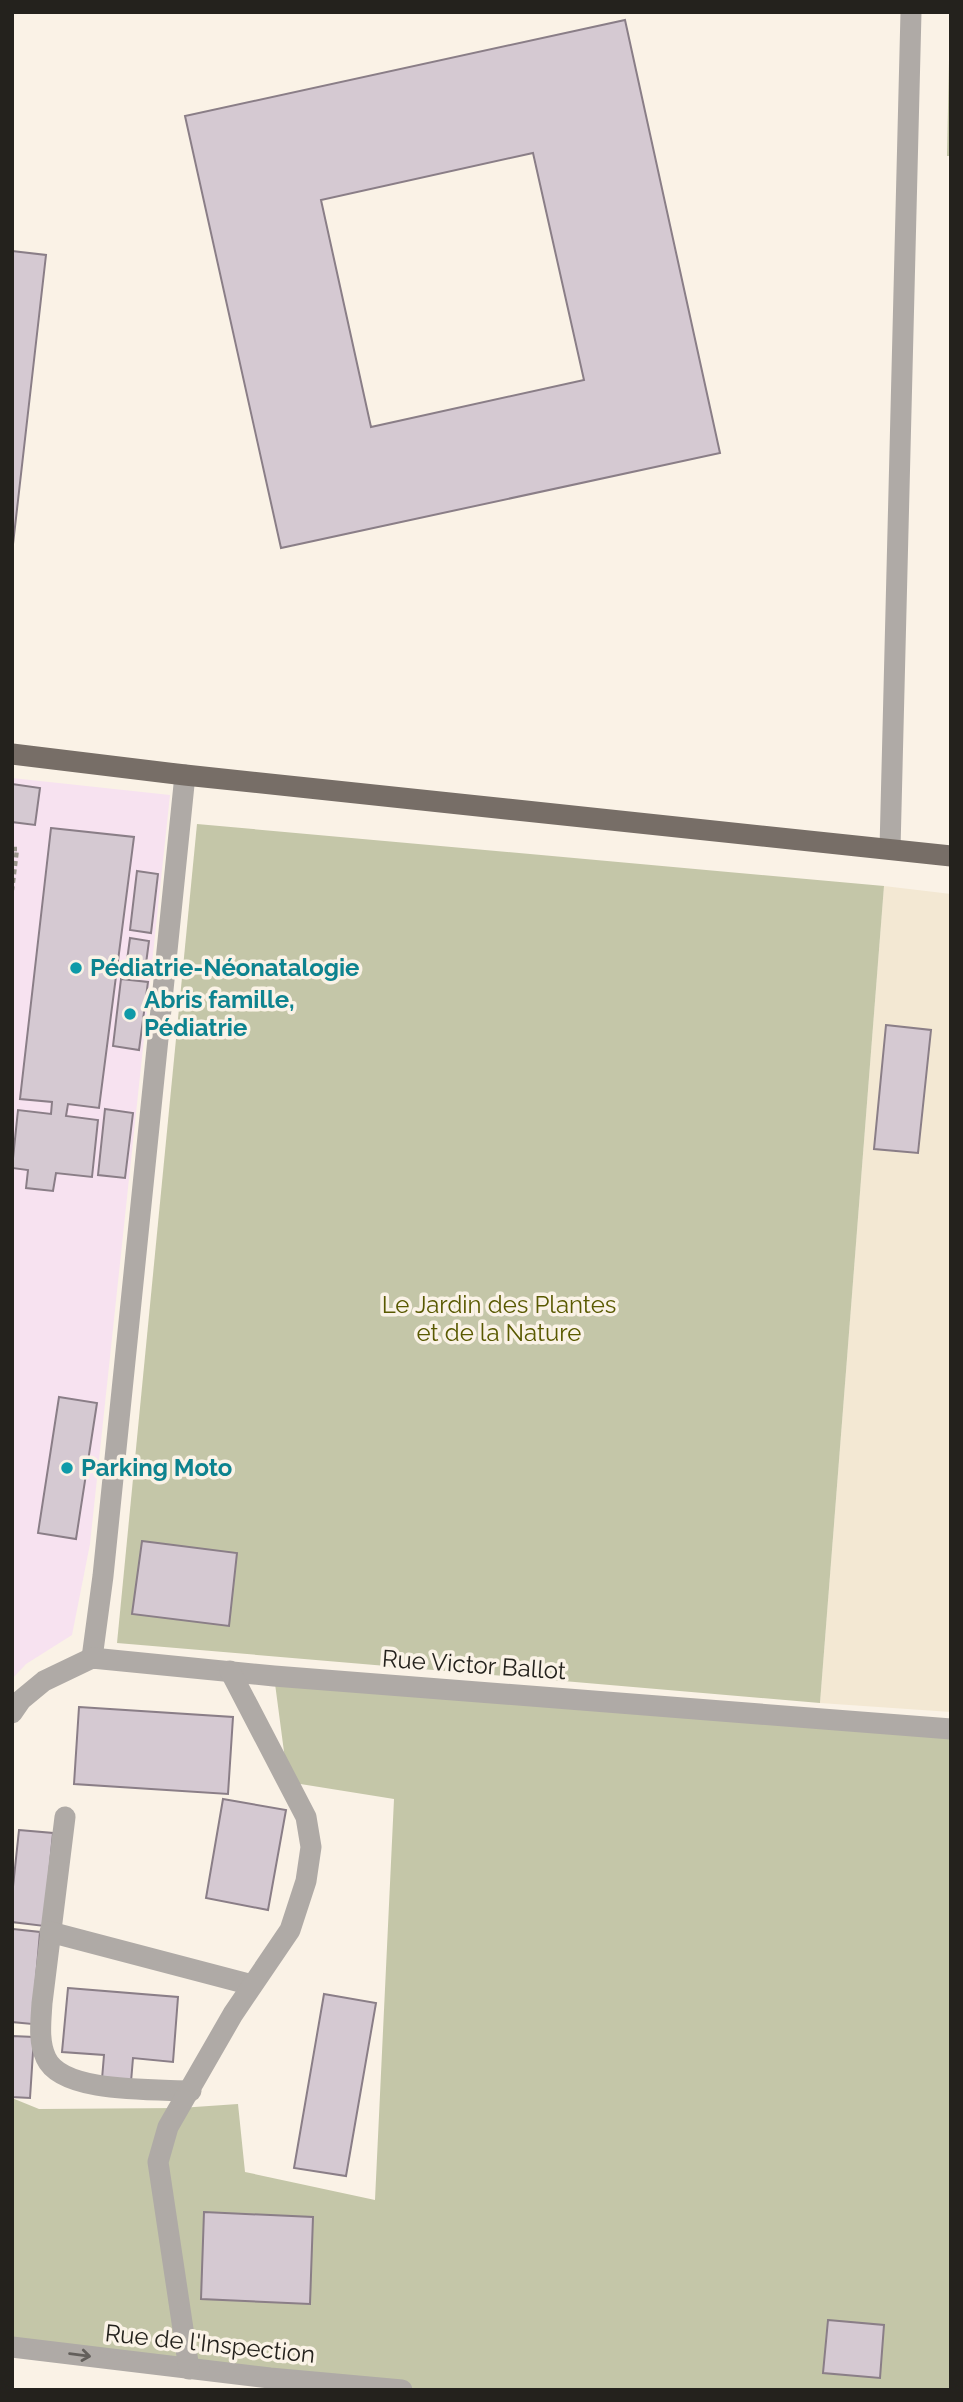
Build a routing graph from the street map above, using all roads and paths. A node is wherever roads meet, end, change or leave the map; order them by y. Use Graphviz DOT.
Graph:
graph roads {
  1 [pos="911,12"];
  2 [pos="12,754"];
  3 [pos="185,775"];
  4 [pos="12,849"];
  5 [pos="890,849"];
  6 [pos="951,856"];
  7 [pos="12,890"];
  8 [pos="92,1658"];
  9 [pos="230,1671"];
  10 [pos="12,1713"];
  11 [pos="951,1729"];
  12 [pos="65,1817"];
  13 [pos="50,1932"];
  14 [pos="252,1985"];
  15 [pos="191,2091"];
  16 [pos="12,2347"];
  17 [pos="189,2369"];
  18 [pos="402,2390"];
  1 -- 5 [label="street"];
  2 -- 3 [label="main road"];
  3 -- 5 [label="main road"];
  3 -- 8 [label="street"];
  4 -- 7 [label="path"];
  5 -- 6 [label="main road"];
  8 -- 9 [label="street, Rue Victor Ballot"];
  8 -- 10 [label="street"];
  9 -- 11 [label="street, Rue Victor Ballot"];
  9 -- 14 [label="street"];
  12 -- 13 [label="street"];
  13 -- 14 [label="street"];
  13 -- 15 [label="street"];
  14 -- 15 [label="street"];
  15 -- 17 [label="street"];
  16 -- 17 [label="street, Rue de l'Inspection, one-way"];
  17 -- 18 [label="street, Rue de l'Inspection"];
}
